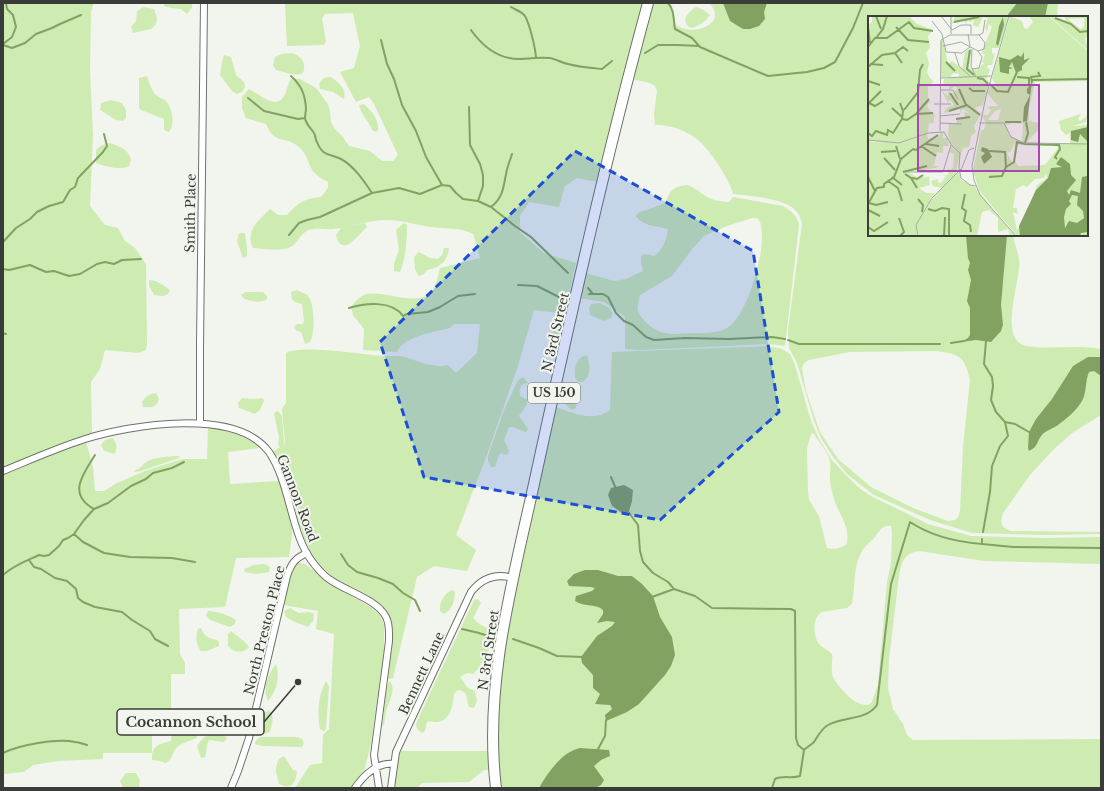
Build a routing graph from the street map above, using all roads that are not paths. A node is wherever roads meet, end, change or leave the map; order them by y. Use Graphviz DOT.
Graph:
graph roads {
  1 [pos="204,3"];
  2 [pos="648,3"];
  3 [pos="200,423"];
  4 [pos="3,471"];
  5 [pos="307,553"];
  6 [pos="514,578"];
  7 [pos="394,764"];
  8 [pos="376,768"];
  9 [pos="231,788"];
  10 [pos="355,788"];
  11 [pos="379,788"];
  12 [pos="391,788"];
  13 [pos="496,788"];
  1 -- 3 [label="street, Smith Place"];
  2 -- 6 [label="main road, N 3rd Street / US 150"];
  3 -- 4 [label="street, Gannon Road"];
  3 -- 5 [label="street, Gannon Road"];
  5 -- 8 [label="street, Gannon Road"];
  5 -- 9 [label="street, North Preston Place"];
  6 -- 7 [label="street, Bennett Lane"];
  6 -- 13 [label="main road, N 3rd Street / US 150"];
  7 -- 8 [label="street"];
  7 -- 12 [label="street"];
  8 -- 10 [label="street"];
  8 -- 11 [label="street, Gannon Road"];
}
